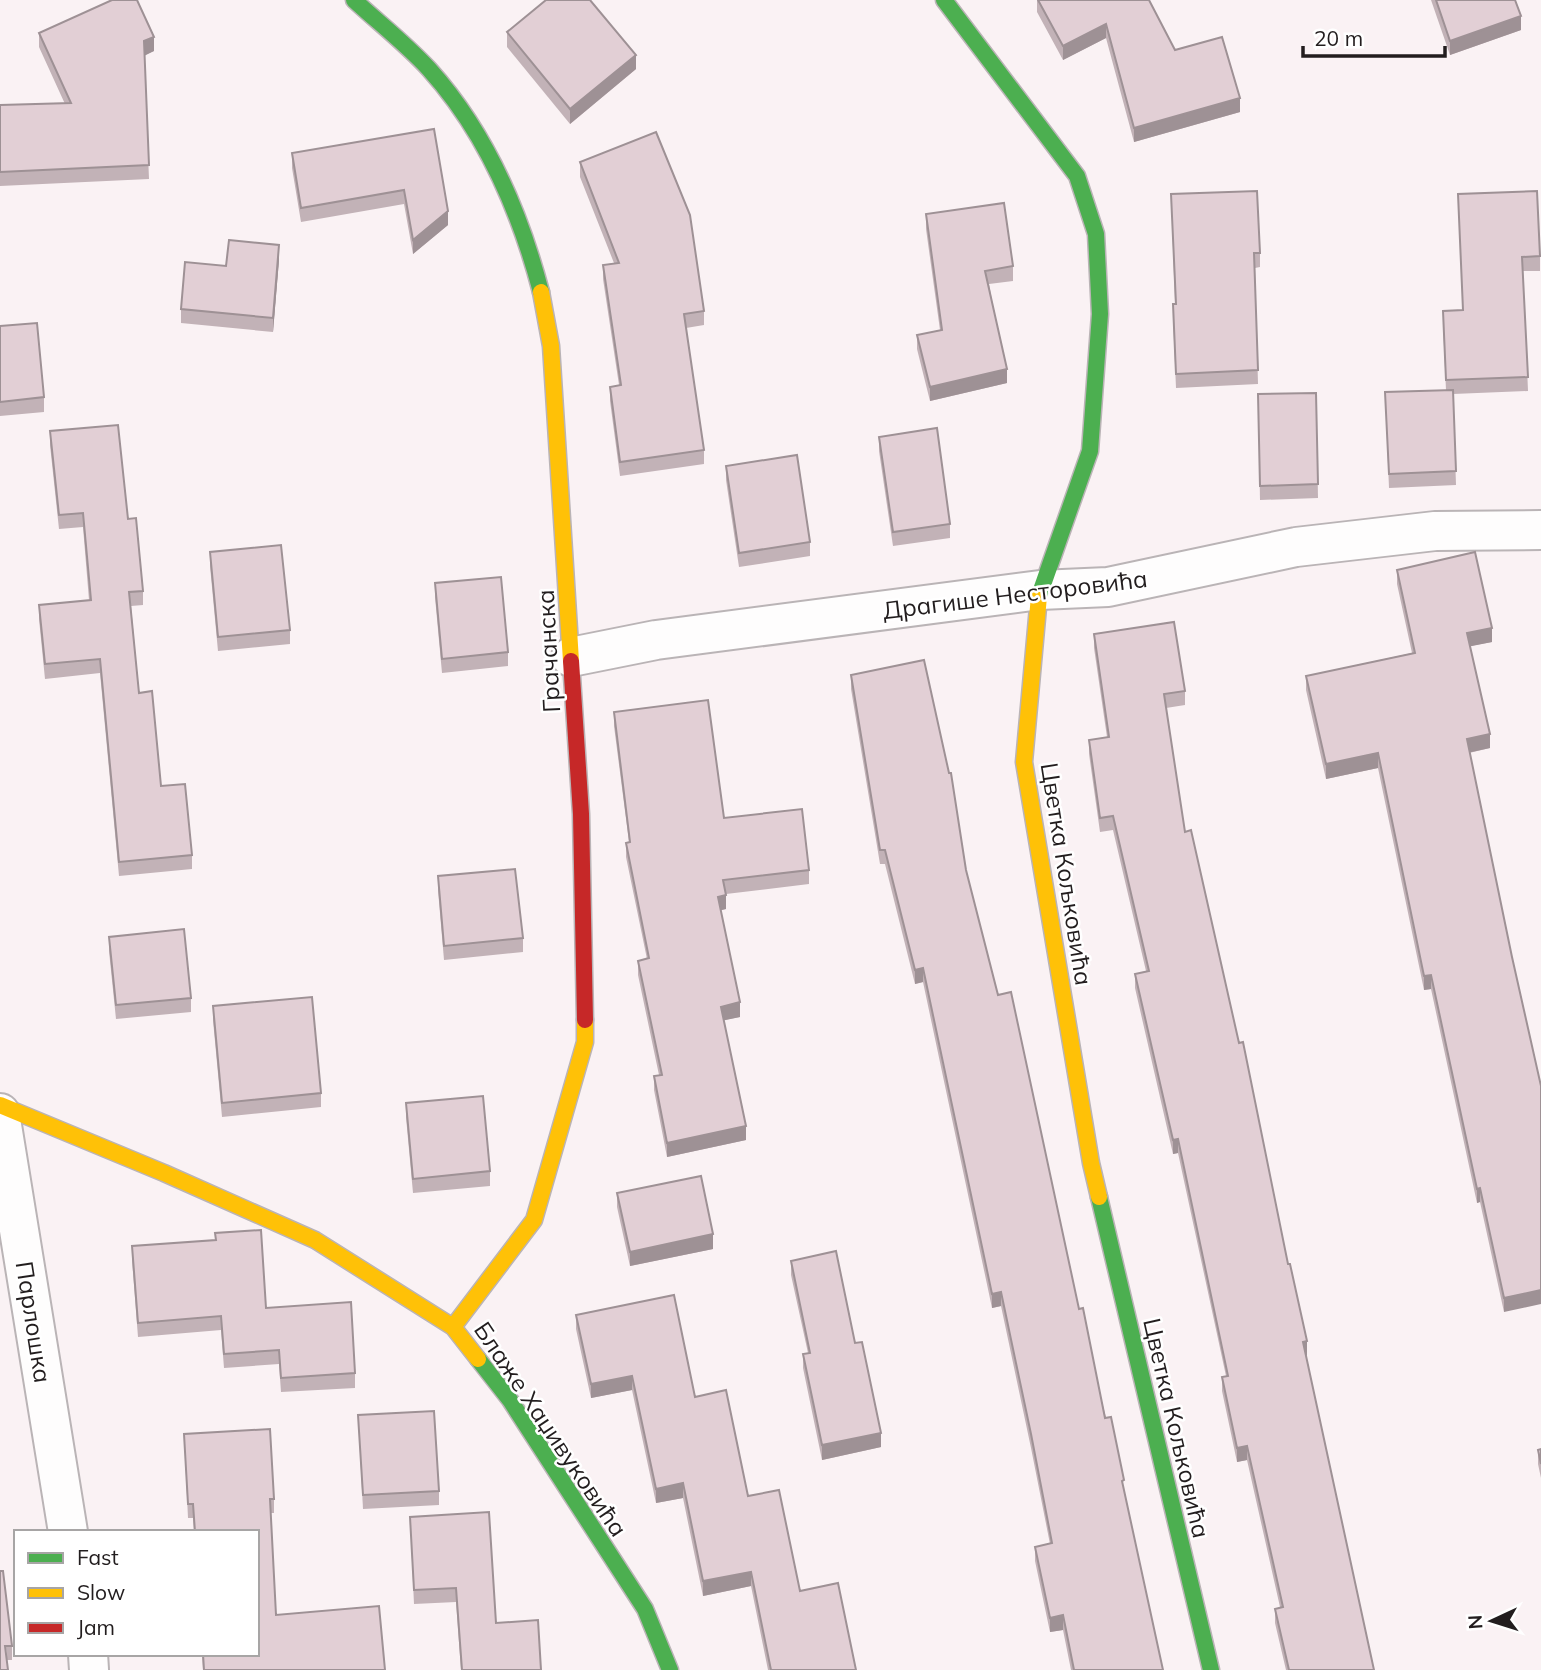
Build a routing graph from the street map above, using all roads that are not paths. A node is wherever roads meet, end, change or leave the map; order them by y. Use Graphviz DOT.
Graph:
graph roads {
  1 [pos="354,0"];
  2 [pos="944,0"];
  3 [pos="1541,530"];
  4 [pos="1040,590"];
  5 [pos="571,657"];
  6 [pos="0,1105"];
  7 [pos="0,1113"];
  8 [pos="453,1327"];
  9 [pos="68,1530"];
  10 [pos="670,1670"];
  11 [pos="1212,1670"];
  1 -- 5 [label="street, Грачанска"];
  2 -- 4 [label="street, Цветка Кољковића"];
  3 -- 4 [label="street, Драгише Несторовића"];
  4 -- 5 [label="street, Драгише Несторовића"];
  4 -- 11 [label="street, Цветка Кољковића"];
  5 -- 8 [label="street, Грачанска"];
  6 -- 8 [label="street, Блаже Хаџивуковића"];
  7 -- 9 [label="street, Парлошка"];
  8 -- 10 [label="street, Блаже Хаџивуковића"];
}
